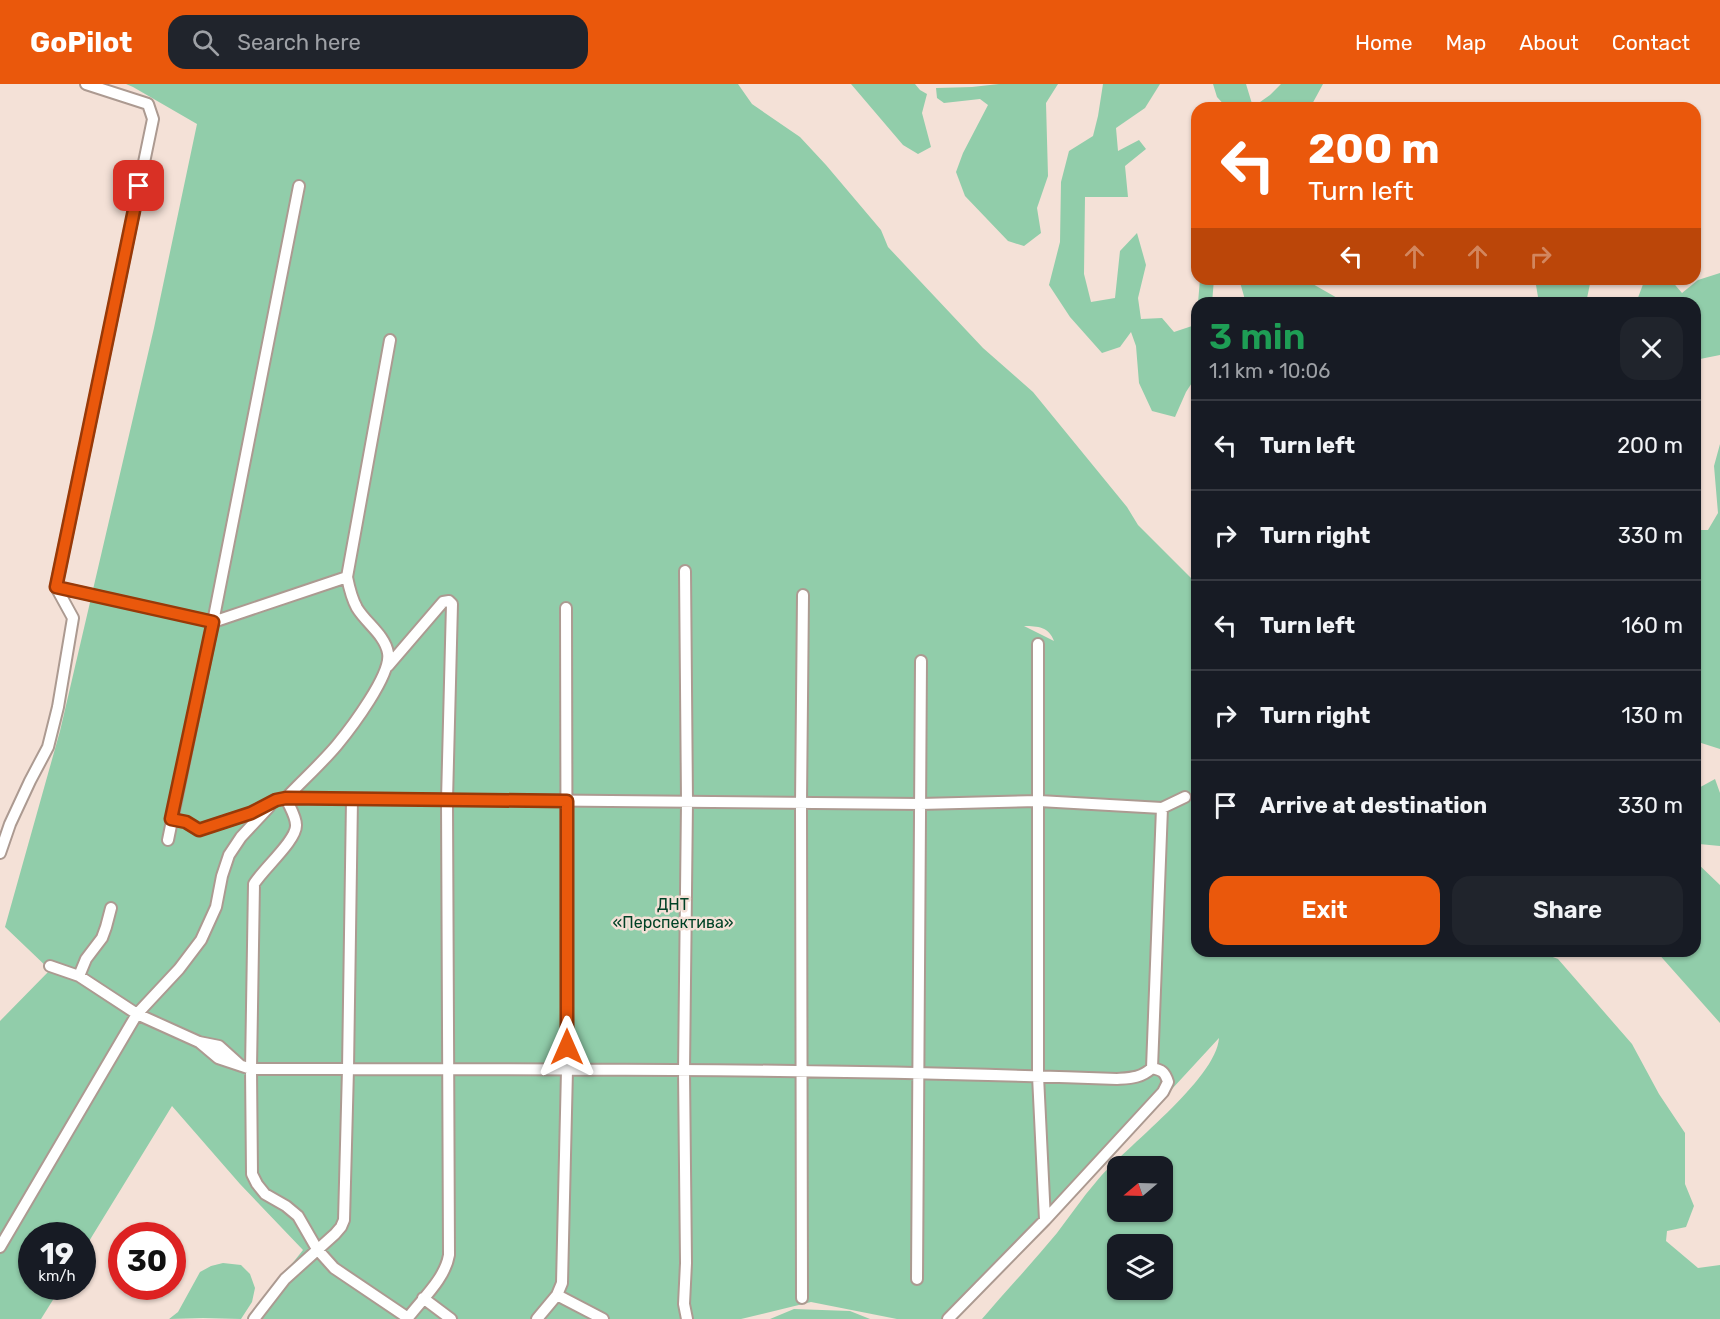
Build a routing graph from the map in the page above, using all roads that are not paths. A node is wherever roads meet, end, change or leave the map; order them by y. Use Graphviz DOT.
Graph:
graph roads {
  1 [pos="86,84"];
  2 [pos="299,186"];
  3 [pos="390,340"];
  4 [pos="685,571"];
  5 [pos="347,577"];
  6 [pos="56,587"];
  7 [pos="803,595"];
  8 [pos="566,608"];
  9 [pos="213,622"];
  10 [pos="1038,644"];
  11 [pos="921,661"];
  12 [pos="388,666"];
  13 [pos="1185,797"];
  14 [pos="281,799"];
  15 [pos="352,799"];
  16 [pos="447,800"];
  17 [pos="567,801"];
  18 [pos="1039,801"];
  19 [pos="687,802"];
  20 [pos="801,803"];
  21 [pos="920,804"];
  22 [pos="1162,808"];
  23 [pos="171,819"];
  24 [pos="168,840"];
  25 [pos="0,853"];
  26 [pos="111,908"];
  27 [pos="50,966"];
  28 [pos="79,976"];
  29 [pos="137,1014"];
  30 [pos="246,1067"];
  31 [pos="1152,1068"];
  32 [pos="348,1069"];
  33 [pos="448,1069"];
  34 [pos="567,1070"];
  35 [pos="684,1071"];
  36 [pos="801,1072"];
  37 [pos="919,1073"];
  38 [pos="1038,1076"];
  39 [pos="1045,1220"];
  40 [pos="0,1248"];
  41 [pos="317,1249"];
  42 [pos="917,1279"];
  43 [pos="557,1295"];
  44 [pos="423,1298"];
  45 [pos="802,1298"];
  46 [pos="684,1304"];
  47 [pos="408,1318"];
  48 [pos="254,1319"];
  49 [pos="451,1319"];
  50 [pos="537,1319"];
  51 [pos="603,1319"];
  52 [pos="677,1319"];
  53 [pos="687,1319"];
  54 [pos="948,1319"];
  1 -- 6 [label="street"];
  2 -- 9 [label="street"];
  3 -- 5 [label="street"];
  4 -- 19 [label="street"];
  5 -- 9 [label="street"];
  5 -- 12 [label="street"];
  6 -- 9 [label="street"];
  6 -- 25 [label="street"];
  7 -- 20 [label="street"];
  8 -- 17 [label="street"];
  9 -- 23 [label="street"];
  10 -- 18 [label="street"];
  11 -- 21 [label="street"];
  12 -- 14 [label="street"];
  12 -- 16 [label="street"];
  13 -- 22 [label="street"];
  14 -- 15 [label="street"];
  14 -- 23 [label="street"];
  14 -- 29 [label="street"];
  14 -- 30 [label="street"];
  15 -- 16 [label="street"];
  15 -- 32 [label="street"];
  16 -- 17 [label="street"];
  16 -- 33 [label="street"];
  17 -- 19 [label="street"];
  17 -- 34 [label="street"];
  18 -- 21 [label="street"];
  18 -- 22 [label="street"];
  18 -- 38 [label="street"];
  19 -- 20 [label="street"];
  19 -- 35 [label="street"];
  20 -- 21 [label="street"];
  20 -- 36 [label="street"];
  21 -- 37 [label="street"];
  22 -- 31 [label="street"];
  23 -- 24 [label="street"];
  26 -- 28 [label="street"];
  27 -- 28 [label="street"];
  28 -- 29 [label="street"];
  29 -- 30 [label="street"];
  29 -- 40 [label="street"];
  30 -- 32 [label="street"];
  30 -- 41 [label="street"];
  31 -- 38 [label="street"];
  31 -- 39 [label="street"];
  32 -- 33 [label="street"];
  32 -- 41 [label="street"];
  33 -- 34 [label="street"];
  33 -- 44 [label="street"];
  34 -- 35 [label="street"];
  34 -- 43 [label="street"];
  35 -- 36 [label="street"];
  35 -- 46 [label="street"];
  36 -- 37 [label="street"];
  36 -- 45 [label="street"];
  37 -- 38 [label="street"];
  37 -- 42 [label="street"];
  38 -- 39 [label="street"];
  39 -- 54 [label="street"];
  41 -- 47 [label="street"];
  41 -- 48 [label="street"];
  43 -- 50 [label="street"];
  43 -- 51 [label="street"];
  44 -- 47 [label="street"];
  44 -- 49 [label="street"];
  46 -- 52 [label="street"];
  46 -- 53 [label="street"];
}
